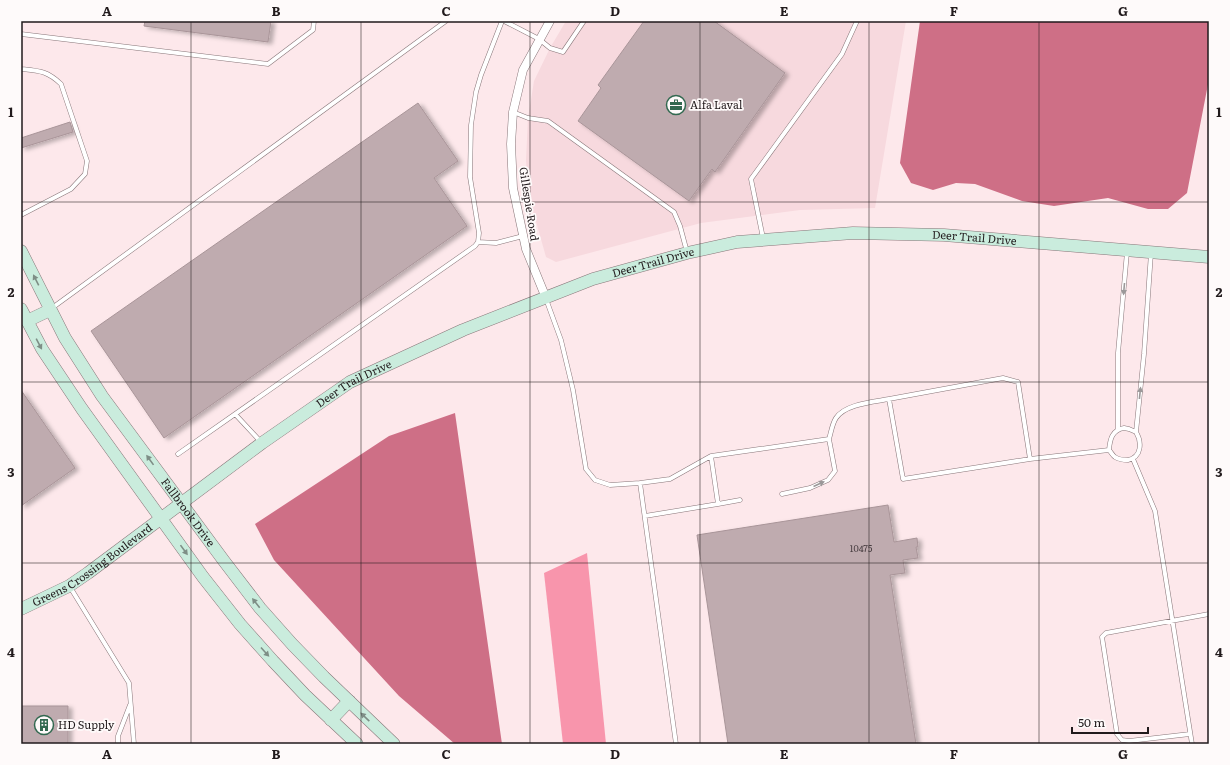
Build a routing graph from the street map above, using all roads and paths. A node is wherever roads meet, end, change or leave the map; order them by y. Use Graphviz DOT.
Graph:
graph roads {
  1 [pos="314,21"];
  2 [pos="446,21"];
  3 [pos="503,21"];
  4 [pos="550,21"];
  5 [pos="584,21"];
  6 [pos="857,21"];
  7 [pos="21,34"];
  8 [pos="539,39"];
  9 [pos="21,69"];
  10 [pos="513,112"];
  11 [pos="21,215"];
  12 [pos="523,236"];
  13 [pos="763,240"];
  14 [pos="478,242"];
  15 [pos="1127,250"];
  16 [pos="21,251"];
  17 [pos="1151,252"];
  18 [pos="687,253"];
  19 [pos="1209,257"];
  20 [pos="546,298"];
  21 [pos="21,309"];
  22 [pos="50,310"];
  23 [pos="24,322"];
  24 [pos="889,399"];
  25 [pos="235,414"];
  26 [pos="1118,429"];
  27 [pos="1136,432"];
  28 [pos="829,439"];
  29 [pos="262,443"];
  30 [pos="1109,450"];
  31 [pos="178,454"];
  32 [pos="711,456"];
  33 [pos="1133,458"];
  34 [pos="1030,459"];
  35 [pos="640,483"];
  36 [pos="782,494"];
  37 [pos="740,500"];
  38 [pos="181,503"];
  39 [pos="718,504"];
  40 [pos="645,516"];
  41 [pos="161,519"];
  42 [pos="69,586"];
  43 [pos="21,609"];
  44 [pos="1209,614"];
  45 [pos="1173,621"];
  46 [pos="349,701"];
  47 [pos="131,704"];
  48 [pos="331,720"];
  49 [pos="1190,734"];
  50 [pos="118,744"];
  51 [pos="134,744"];
  52 [pos="356,744"];
  53 [pos="394,744"];
  54 [pos="676,744"];
  55 [pos="1192,744"];
  1 -- 7 [label="lane"];
  2 -- 22 [label="lane"];
  3 -- 8 [label="lane"];
  3 -- 14 [label="lane"];
  4 -- 8 [label="street, Gillespie Road"];
  5 -- 8 [label="lane"];
  6 -- 13 [label="lane"];
  8 -- 10 [label="street, Gillespie Road"];
  9 -- 11 [label="lane"];
  10 -- 12 [label="street, Gillespie Road"];
  10 -- 18 [label="lane"];
  12 -- 14 [label="lane"];
  12 -- 20 [label="street, Gillespie Road"];
  13 -- 15 [label="street, Deer Trail Drive"];
  13 -- 18 [label="street, Deer Trail Drive"];
  14 -- 25 [label="lane"];
  15 -- 17 [label="street, Deer Trail Drive"];
  15 -- 26 [label="lane, one-way"];
  22 -- 16 [label="street, Fallbrook Drive, one-way"];
  17 -- 19 [label="street, Deer Trail Drive"];
  27 -- 17 [label="lane, one-way"];
  18 -- 20 [label="street, Deer Trail Drive"];
  20 -- 29 [label="street, Deer Trail Drive"];
  20 -- 35 [label="lane"];
  21 -- 23 [label="street"];
  22 -- 23 [label="street"];
  38 -- 22 [label="street, Fallbrook Drive, one-way"];
  23 -- 41 [label="street, one-way"];
  24 -- 28 [label="lane"];
  24 -- 34 [label="lane"];
  24 -- 34 [label="lane"];
  25 -- 29 [label="lane"];
  25 -- 31 [label="lane"];
  26 -- 27 [label="lane"];
  26 -- 30 [label="lane"];
  27 -- 33 [label="lane"];
  28 -- 32 [label="lane"];
  36 -- 28 [label="lane, one-way"];
  29 -- 38 [label="street, Deer Trail Drive"];
  30 -- 33 [label="lane"];
  30 -- 34 [label="lane"];
  32 -- 35 [label="lane"];
  32 -- 39 [label="lane"];
  33 -- 45 [label="lane"];
  35 -- 40 [label="lane"];
  37 -- 39 [label="lane"];
  38 -- 41 [label="street, Deer Trail Drive"];
  46 -- 38 [label="street, Fallbrook Drive, one-way"];
  39 -- 40 [label="lane"];
  40 -- 54 [label="lane"];
  41 -- 42 [label="street, Greens Crossing Boulevard"];
  41 -- 48 [label="street, one-way"];
  42 -- 43 [label="street, Greens Crossing Boulevard"];
  42 -- 47 [label="lane"];
  44 -- 45 [label="lane"];
  45 -- 49 [label="lane"];
  45 -- 49 [label="lane"];
  46 -- 48 [label="street"];
  53 -- 46 [label="street, Fallbrook Drive, one-way"];
  47 -- 50 [label="lane"];
  47 -- 51 [label="lane"];
  48 -- 52 [label="street"];
  49 -- 55 [label="lane"];
}
